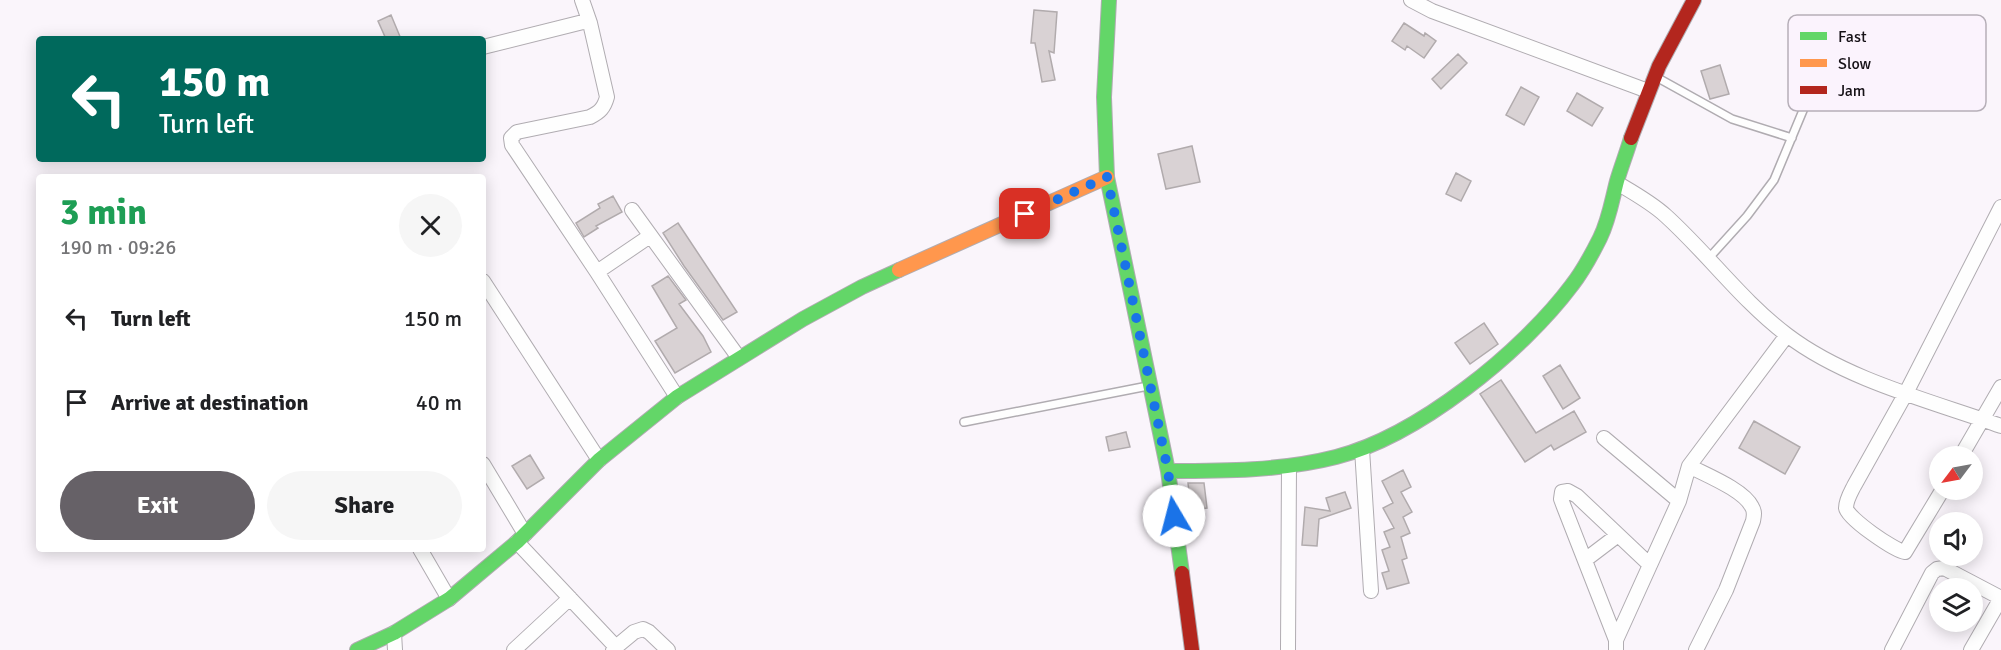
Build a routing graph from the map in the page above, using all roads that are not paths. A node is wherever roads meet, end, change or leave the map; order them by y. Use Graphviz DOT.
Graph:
graph roads {
  1 [pos="582,0"];
  2 [pos="1109,0"];
  3 [pos="1412,0"];
  4 [pos="1694,0"];
  5 [pos="590,23"];
  6 [pos="486,46"];
  7 [pos="1655,76"];
  8 [pos="1648,91"];
  9 [pos="1803,111"];
  10 [pos="1792,138"];
  11 [pos="1107,177"];
  12 [pos="1617,183"];
  13 [pos="2001,207"];
  14 [pos="632,210"];
  15 [pos="650,236"];
  16 [pos="1708,259"];
  17 [pos="597,272"];
  18 [pos="486,286"];
  19 [pos="1787,336"];
  20 [pos="739,358"];
  21 [pos="1150,386"];
  22 [pos="2001,387"];
  23 [pos="1906,393"];
  24 [pos="677,397"];
  25 [pos="1982,419"];
  26 [pos="964,422"];
  27 [pos="2001,426"];
  28 [pos="1604,438"];
  29 [pos="1967,446"];
  30 [pos="1362,449"];
  31 [pos="599,460"];
  32 [pos="1289,466"];
  33 [pos="1689,466"];
  34 [pos="486,470"];
  35 [pos="1168,471"];
  36 [pos="1936,500"];
  37 [pos="1679,501"];
  38 [pos="1618,535"];
  39 [pos="521,538"];
  40 [pos="422,552"];
  41 [pos="1585,560"];
  42 [pos="1650,565"];
  43 [pos="1371,591"];
  44 [pos="570,598"];
  45 [pos="2001,598"];
  46 [pos="448,599"];
  47 [pos="394,633"];
  48 [pos="1616,645"];
  49 [pos="615,649"];
  50 [pos="357,650"];
  51 [pos="394,650"];
  52 [pos="514,650"];
  53 [pos="668,650"];
  54 [pos="1192,650"];
  55 [pos="1288,650"];
  56 [pos="1696,650"];
  57 [pos="1892,650"];
  58 [pos="1971,650"];
  1 -- 5 [label="street"];
  2 -- 11 [label="street"];
  3 -- 8 [label="street"];
  4 -- 7 [label="street"];
  5 -- 6 [label="street"];
  5 -- 17 [label="street"];
  7 -- 8 [label="street"];
  7 -- 10 [label="lane"];
  8 -- 12 [label="street"];
  9 -- 10 [label="lane"];
  10 -- 16 [label="lane"];
  11 -- 20 [label="street"];
  11 -- 21 [label="street"];
  12 -- 16 [label="street"];
  12 -- 30 [label="street"];
  13 -- 23 [label="street"];
  14 -- 15 [label="street"];
  15 -- 17 [label="street"];
  15 -- 20 [label="street"];
  16 -- 19 [label="street"];
  17 -- 24 [label="street"];
  18 -- 31 [label="street"];
  19 -- 23 [label="street"];
  19 -- 33 [label="street"];
  20 -- 24 [label="street"];
  21 -- 26 [label="lane"];
  21 -- 35 [label="street"];
  22 -- 25 [label="street"];
  23 -- 25 [label="street"];
  23 -- 36 [label="street"];
  24 -- 31 [label="street"];
  25 -- 27 [label="street"];
  25 -- 29 [label="street"];
  28 -- 37 [label="street"];
  30 -- 32 [label="street"];
  30 -- 43 [label="street"];
  31 -- 39 [label="street"];
  32 -- 35 [label="street"];
  32 -- 55 [label="street"];
  33 -- 37 [label="street"];
  33 -- 56 [label="street"];
  34 -- 39 [label="street"];
  35 -- 54 [label="street"];
  37 -- 42 [label="street"];
  38 -- 41 [label="street"];
  38 -- 41 [label="street"];
  38 -- 42 [label="street"];
  39 -- 44 [label="street"];
  39 -- 46 [label="street"];
  40 -- 46 [label="street"];
  41 -- 48 [label="street"];
  42 -- 48 [label="street"];
  44 -- 49 [label="street"];
  44 -- 52 [label="street"];
  45 -- 57 [label="street"];
  45 -- 58 [label="street"];
  46 -- 47 [label="street"];
  47 -- 50 [label="street"];
  47 -- 51 [label="street"];
  49 -- 53 [label="street"];
}
